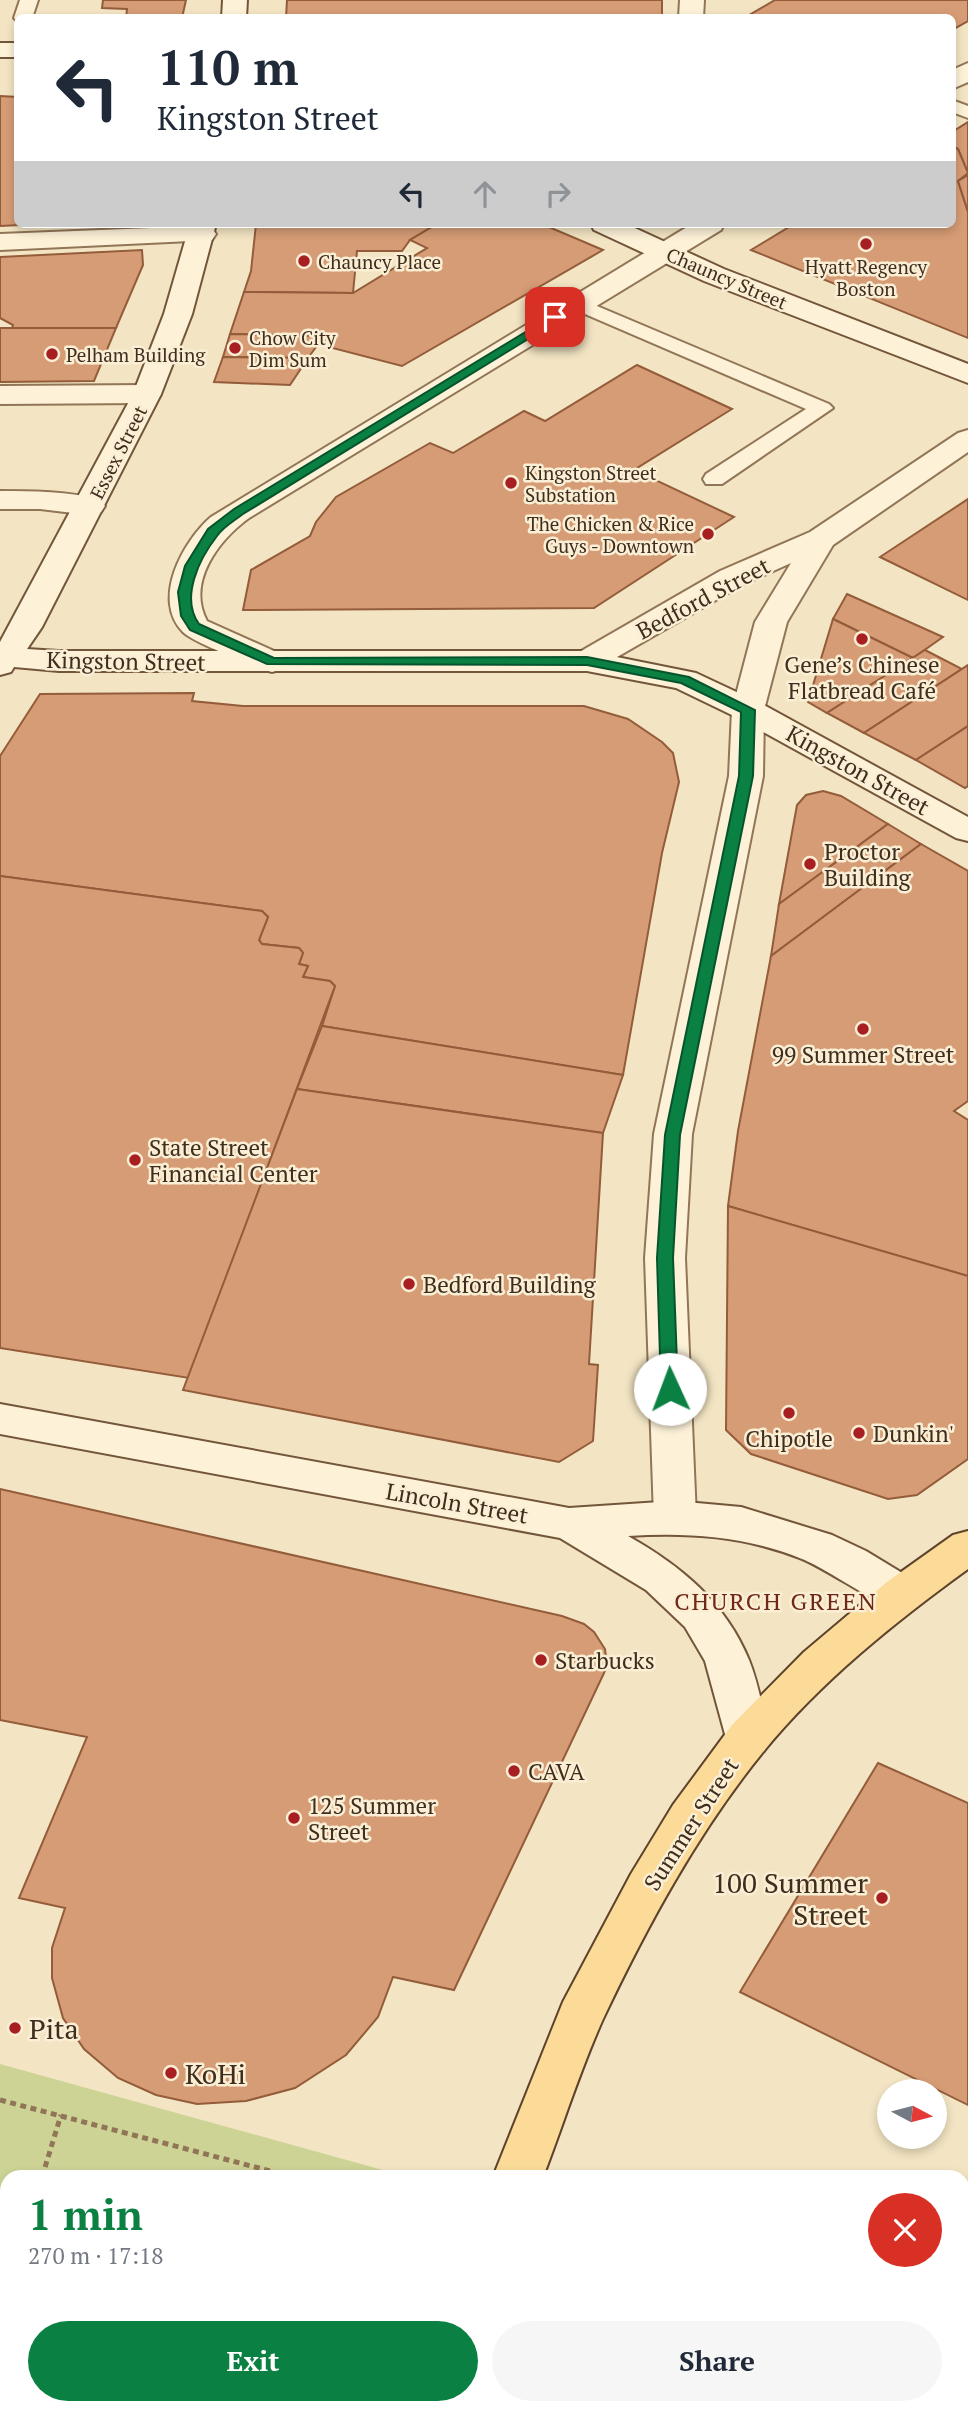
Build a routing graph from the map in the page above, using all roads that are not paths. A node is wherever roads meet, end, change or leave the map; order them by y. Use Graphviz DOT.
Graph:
graph roads {
  1 [pos="612,228"];
  2 [pos="705,228"];
  3 [pos="202,229"];
  4 [pos="0,242"];
  5 [pos="665,253"];
  6 [pos="578,303"];
  7 [pos="968,374"];
  8 [pos="147,394"];
  9 [pos="0,395"];
  10 [pos="968,439"];
  11 [pos="714,479"];
  12 [pos="0,500"];
  13 [pos="90,506"];
  14 [pos="821,538"];
  15 [pos="2,660"];
  16 [pos="587,661"];
  17 [pos="272,662"];
  18 [pos="748,710"];
  19 [pos="968,831"];
  20 [pos="0,1419"];
  21 [pos="675,1517"];
  22 [pos="569,1524"];
  23 [pos="968,1547"];
  24 [pos="902,1594"];
  25 [pos="748,1738"];
  26 [pos="521,2170"];
  1 -- 5 [label="street, Chauncy Street"];
  2 -- 5 [label="street"];
  3 -- 4 [label="street"];
  3 -- 8 [label="street, Essex Street"];
  5 -- 6 [label="street"];
  5 -- 7 [label="street, Chauncy Street"];
  6 -- 11 [label="lane"];
  6 -- 17 [label="street"];
  8 -- 9 [label="street"];
  8 -- 13 [label="street, Essex Street"];
  10 -- 14 [label="street, Bedford Street"];
  12 -- 13 [label="street"];
  13 -- 15 [label="street, Essex Street"];
  14 -- 16 [label="street, Bedford Street"];
  14 -- 18 [label="street, Bedford Street"];
  15 -- 17 [label="street, Kingston Street"];
  16 -- 17 [label="street, Kingston Street"];
  16 -- 18 [label="street, Kingston Street"];
  18 -- 19 [label="street, Kingston Street"];
  18 -- 21 [label="street, Bedford Street"];
  20 -- 22 [label="street, Lincoln Street"];
  21 -- 22 [label="street, Lincoln Street"];
  21 -- 24 [label="street, Lincoln Street"];
  22 -- 25 [label="street"];
  23 -- 24 [label="main road, Summer Street"];
  24 -- 25 [label="main road, Summer Street"];
  25 -- 26 [label="main road, Summer Street"];
}
